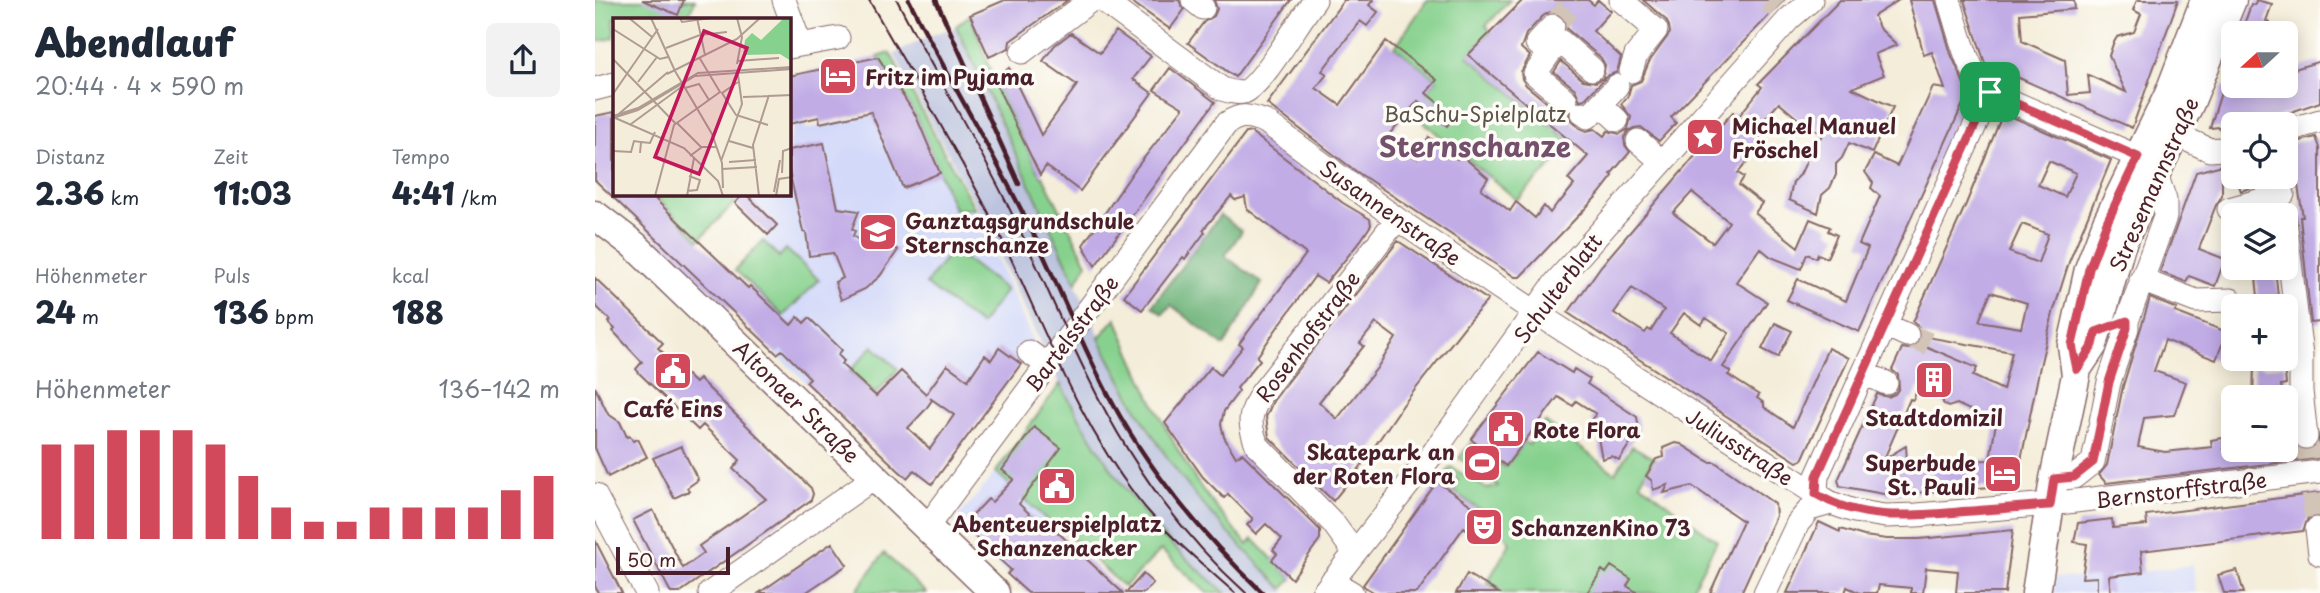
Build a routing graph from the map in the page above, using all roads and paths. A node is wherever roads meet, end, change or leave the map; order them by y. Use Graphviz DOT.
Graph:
graph roads {
  1 [pos="784,0"];
  2 [pos="1091,0"];
  3 [pos="1102,0"];
  4 [pos="1315,0"];
  5 [pos="1622,0"];
  6 [pos="1811,0"];
  7 [pos="1949,0"];
  8 [pos="2205,0"];
  9 [pos="2232,0"];
  10 [pos="788,18"];
  11 [pos="1553,26"];
  12 [pos="838,38"];
  13 [pos="795,46"];
  14 [pos="1022,52"];
  15 [pos="1549,54"];
  16 [pos="1592,69"];
  17 [pos="613,84"];
  18 [pos="595,89"];
  19 [pos="1990,92"];
  20 [pos="1245,103"];
  21 [pos="1583,105"];
  22 [pos="1617,120"];
  23 [pos="2320,121"];
  24 [pos="2298,127"];
  25 [pos="2165,129"];
  26 [pos="1638,141"];
  27 [pos="2221,149"];
  28 [pos="1662,162"];
  29 [pos="2149,171"];
  30 [pos="2283,202"];
  31 [pos="595,215"];
  32 [pos="1398,219"];
  33 [pos="2141,280"];
  34 [pos="2221,300"];
  35 [pos="1535,312"];
  36 [pos="2127,321"];
  37 [pos="1885,325"];
  38 [pos="2096,332"];
  39 [pos="1907,335"];
  40 [pos="2077,372"];
  41 [pos="1864,373"];
  42 [pos="2109,382"];
  43 [pos="1886,383"];
  44 [pos="2312,467"];
  45 [pos="872,474"];
  46 [pos="2052,492"];
  47 [pos="595,495"];
  48 [pos="1823,499"];
  49 [pos="927,527"];
  50 [pos="2317,529"];
  51 [pos="1354,552"];
  52 [pos="2320,554"];
  53 [pos="1328,587"];
  54 [pos="647,593"];
  55 [pos="710,593"];
  56 [pos="995,593"];
  57 [pos="1352,593"];
  58 [pos="1765,593"];
  59 [pos="2036,593"];
  1 -- 10 [label="street"];
  2 -- 14 [label="street"];
  3 -- 20 [label="street, Susannenstraße"];
  4 -- 20 [label="street, Bartelsstraße"];
  5 -- 21 [label="street"];
  6 -- 28 [label="street, Schulterblatt"];
  7 -- 19 [label="street"];
  8 -- 25 [label="main road, Stresemannstraße"];
  9 -- 25 [label="main road, Stresemannstraße"];
  11 -- 15 [label="street"];
  12 -- 13 [label="street"];
  15 -- 16 [label="street"];
  15 -- 21 [label="street"];
  17 -- 18 [label="street"];
  19 -- 29 [label="street"];
  19 -- 37 [label="street"];
  20 -- 32 [label="street, Susannenstraße"];
  20 -- 49 [label="street, Bartelsstraße"];
  21 -- 22 [label="street"];
  23 -- 24 [label="street"];
  25 -- 27 [label="street"];
  25 -- 29 [label="main road, Stresemannstraße"];
  26 -- 28 [label="street"];
  28 -- 35 [label="street, Schulterblatt"];
  29 -- 33 [label="street"];
  29 -- 38 [label="main road, Stresemannstraße"];
  29 -- 40 [label="main road, Stresemannstraße"];
  30 -- 44 [label="street, Bernstorffstraße"];
  31 -- 45 [label="main road, Altonaer Straße"];
  32 -- 35 [label="street, Susannenstraße"];
  32 -- 51 [label="street, Rosenhofstraße"];
  33 -- 34 [label="street"];
  33 -- 36 [label="street"];
  35 -- 48 [label="street, Juliusstraße"];
  35 -- 51 [label="street, Schulterblatt"];
  36 -- 38 [label="street"];
  36 -- 42 [label="street"];
  37 -- 39 [label="street"];
  37 -- 41 [label="street"];
  38 -- 40 [label="main road, Stresemannstraße"];
  40 -- 42 [label="street"];
  40 -- 46 [label="main road, Stresemannstraße"];
  41 -- 43 [label="street"];
  41 -- 48 [label="street"];
  42 -- 46 [label="street"];
  44 -- 46 [label="street, Bernstorffstraße"];
  45 -- 49 [label="main road, Altonaer Straße"];
  45 -- 55 [label="street"];
  46 -- 48 [label="street, Juliusstraße"];
  46 -- 59 [label="main road, Stresemannstraße"];
  47 -- 54 [label="street"];
  48 -- 58 [label="street"];
  49 -- 56 [label="main road, Altonaer Straße"];
  50 -- 52 [label="street"];
  51 -- 53 [label="street, Schulterblatt"];
  53 -- 57 [label="street"];
}
